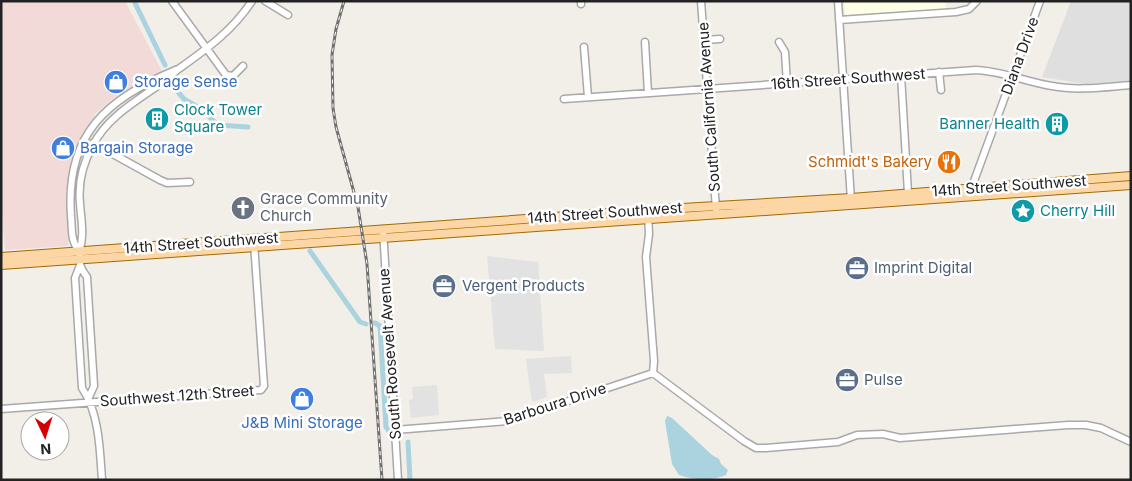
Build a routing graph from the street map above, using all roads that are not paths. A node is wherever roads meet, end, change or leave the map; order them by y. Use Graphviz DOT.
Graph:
graph roads {
  1 [pos="172,1"];
  2 [pos="252,1"];
  3 [pos="265,1"];
  4 [pos="701,1"];
  5 [pos="838,1"];
  6 [pos="978,1"];
  7 [pos="1040,1"];
  8 [pos="288,15"];
  9 [pos="839,20"];
  10 [pos="720,39"];
  11 [pos="704,40"];
  12 [pos="645,42"];
  13 [pos="779,42"];
  14 [pos="584,47"];
  15 [pos="206,50"];
  16 [pos="243,66"];
  17 [pos="178,69"];
  18 [pos="939,72"];
  19 [pos="901,75"];
  20 [pos="1012,77"];
  21 [pos="842,79"];
  22 [pos="787,84"];
  23 [pos="1131,85"];
  24 [pos="707,89"];
  25 [pos="940,90"];
  26 [pos="648,93"];
  27 [pos="588,97"];
  28 [pos="564,99"];
  29 [pos="93,143"];
  30 [pos="1131,172"];
  31 [pos="1131,176"];
  32 [pos="1118,178"];
  33 [pos="190,182"];
  34 [pos="1131,185"];
  35 [pos="1116,186"];
  36 [pos="1131,191"];
  37 [pos="908,193"];
  38 [pos="970,193"];
  39 [pos="852,201"];
  40 [pos="716,210"];
  41 [pos="648,214"];
  42 [pos="383,233"];
  43 [pos="254,243"];
  44 [pos="1,257"];
  45 [pos="79,259"];
  46 [pos="1,265"];
  47 [pos="654,372"];
  48 [pos="90,400"];
  49 [pos="1,409"];
  50 [pos="395,430"];
  51 [pos="1131,442"];
  52 [pos="102,480"];
  53 [pos="398,480"];
  1 -- 15 [label="street"];
  2 -- 15 [label="street"];
  3 -- 8 [label="street"];
  4 -- 11 [label="street, South California Avenue"];
  5 -- 9 [label="street"];
  6 -- 9 [label="street"];
  7 -- 20 [label="street, Diana Drive"];
  9 -- 21 [label="street"];
  10 -- 11 [label="street"];
  11 -- 24 [label="street, South California Avenue"];
  12 -- 26 [label="street"];
  13 -- 22 [label="street"];
  14 -- 27 [label="street"];
  15 -- 16 [label="street"];
  15 -- 17 [label="street"];
  17 -- 29 [label="street"];
  17 -- 45 [label="street"];
  18 -- 19 [label="street, 16th Street Southwest"];
  18 -- 20 [label="street, 16th Street Southwest"];
  18 -- 25 [label="street"];
  19 -- 21 [label="street, 16th Street Southwest"];
  19 -- 37 [label="street"];
  20 -- 23 [label="street, 16th Street Southwest"];
  20 -- 38 [label="street, Diana Drive"];
  21 -- 22 [label="street, 16th Street Southwest"];
  21 -- 39 [label="street"];
  22 -- 24 [label="street, 16th Street Southwest"];
  24 -- 26 [label="street, 16th Street Southwest"];
  24 -- 40 [label="street, South California Avenue"];
  26 -- 27 [label="street, 16th Street Southwest"];
  27 -- 28 [label="street, 16th Street Southwest"];
  29 -- 33 [label="street"];
  29 -- 45 [label="street"];
  30 -- 32 [label="main road"];
  31 -- 32 [label="main road, 14th Street Southwest"];
  32 -- 38 [label="main road, 14th Street Southwest"];
  34 -- 35 [label="main road, 14th Street Southwest"];
  35 -- 36 [label="main road"];
  35 -- 38 [label="main road, 14th Street Southwest"];
  37 -- 38 [label="main road, 14th Street Southwest"];
  37 -- 39 [label="main road, 14th Street Southwest"];
  38 -- 39 [label="main road, 14th Street Southwest"];
  39 -- 40 [label="main road, 14th Street Southwest"];
  40 -- 41 [label="main road, 14th Street Southwest"];
  41 -- 42 [label="main road, 14th Street Southwest"];
  41 -- 47 [label="street"];
  42 -- 43 [label="main road, 14th Street Southwest"];
  42 -- 50 [label="street, South Roosevelt Avenue"];
  43 -- 45 [label="main road, 14th Street Southwest"];
  43 -- 48 [label="street, Southwest 12th Street"];
  44 -- 45 [label="main road"];
  45 -- 46 [label="main road"];
  45 -- 48 [label="street"];
  45 -- 48 [label="street"];
  47 -- 50 [label="street, Barboura Drive"];
  47 -- 51 [label="street"];
  48 -- 49 [label="street, Southwest 12th Street"];
  48 -- 52 [label="street"];
  50 -- 53 [label="street, South Roosevelt Avenue"];
}
